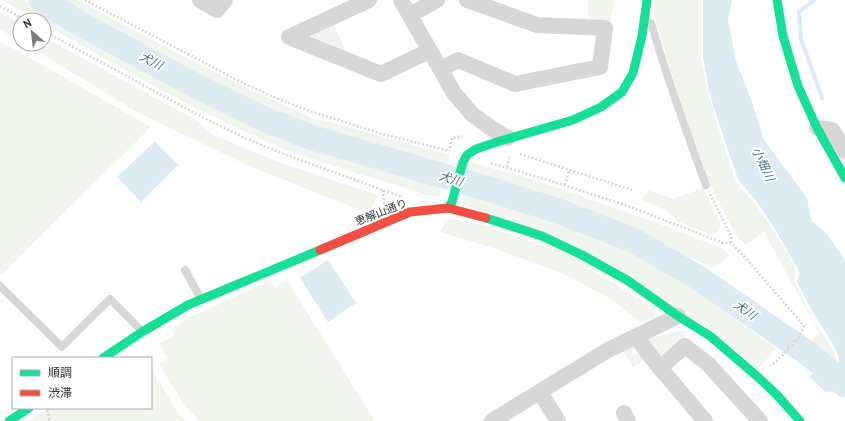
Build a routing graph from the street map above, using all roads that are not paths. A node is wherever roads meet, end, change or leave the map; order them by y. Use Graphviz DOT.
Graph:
graph roads {
  1 [pos="200,0"];
  2 [pos="225,0"];
  3 [pos="369,0"];
  4 [pos="401,0"];
  5 [pos="437,0"];
  6 [pos="467,0"];
  7 [pos="777,0"];
  8 [pos="646,3"];
  9 [pos="410,15"];
  10 [pos="429,51"];
  11 [pos="441,69"];
  12 [pos="818,128"];
  13 [pos="508,138"];
  14 [pos="845,151"];
  15 [pos="845,178"];
  16 [pos="706,185"];
  17 [pos="450,205"];
  18 [pos="185,270"];
  19 [pos="0,286"];
  20 [pos="202,300"];
  21 [pos="678,316"];
  22 [pos="142,332"];
  23 [pos="636,337"];
  24 [pos="104,357"];
  25 [pos="660,368"];
  26 [pos="540,392"];
  27 [pos="27,409"];
  28 [pos="9,421"];
  29 [pos="492,421"];
  30 [pos="558,421"];
  31 [pos="705,421"];
  32 [pos="760,421"];
  33 [pos="800,421"];
  1 -- 2 [label="street"];
  3 -- 10 [label="street"];
  4 -- 9 [label="street"];
  5 -- 9 [label="street"];
  6 -- 11 [label="street"];
  7 -- 12 [label="street"];
  8 -- 13 [label="street"];
  8 -- 16 [label="lane"];
  9 -- 10 [label="street"];
  10 -- 11 [label="street"];
  11 -- 13 [label="street"];
  12 -- 14 [label="street"];
  12 -- 15 [label="street"];
  13 -- 17 [label="street"];
  17 -- 20 [label="street, 恵解山通り"];
  17 -- 21 [label="street"];
  18 -- 20 [label="lane"];
  19 -- 22 [label="lane"];
  20 -- 22 [label="street, 恵解山通り"];
  21 -- 23 [label="street"];
  21 -- 33 [label="street"];
  22 -- 24 [label="street, 恵解山通り"];
  23 -- 25 [label="street"];
  23 -- 26 [label="street"];
  25 -- 31 [label="street"];
  25 -- 32 [label="street"];
  26 -- 29 [label="street"];
  26 -- 30 [label="street"];
  27 -- 28 [label="street"];
}
